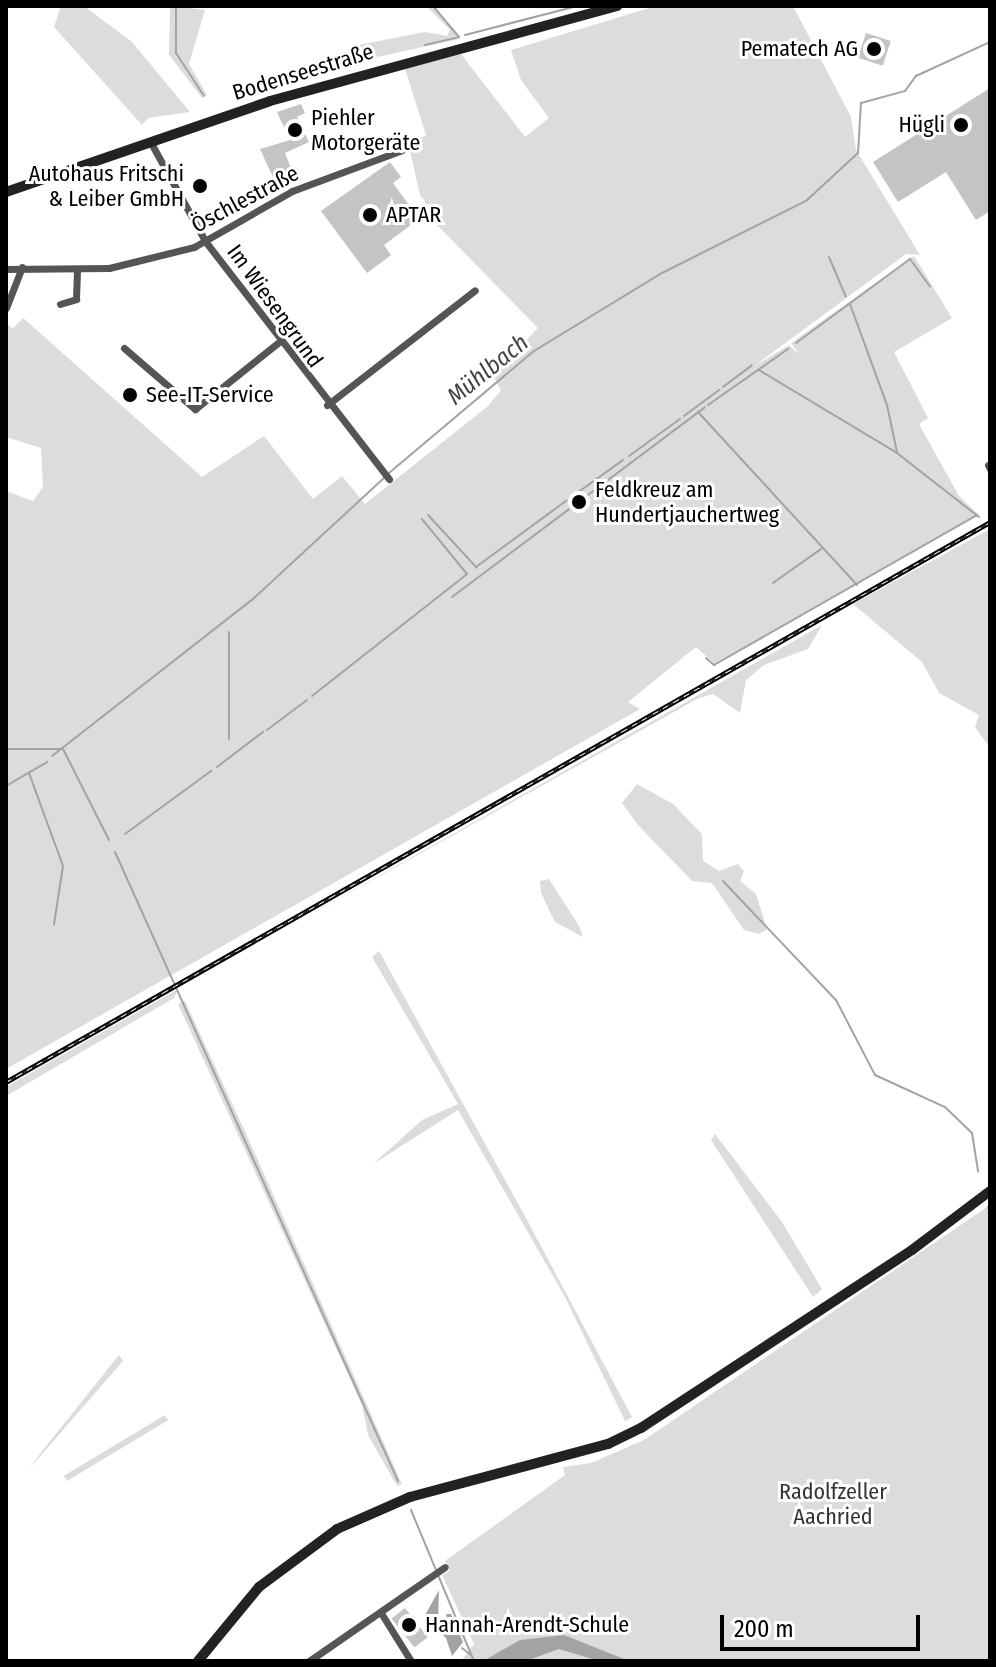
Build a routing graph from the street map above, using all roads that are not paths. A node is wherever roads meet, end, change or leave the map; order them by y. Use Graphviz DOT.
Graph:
graph roads {
  1 [pos="617,6"];
  2 [pos="151,143"];
  3 [pos="402,150"];
  4 [pos="6,192"];
  5 [pos="205,241"];
  6 [pos="22,267"];
  7 [pos="6,269"];
  8 [pos="77,271"];
  9 [pos="475,290"];
  10 [pos="60,304"];
  11 [pos="6,308"];
  12 [pos="279,342"];
  13 [pos="124,348"];
  14 [pos="327,405"];
  15 [pos="387,477"];
  16 [pos="990,1191"];
  17 [pos="441,1570"];
  18 [pos="381,1613"];
  19 [pos="198,1661"];
  20 [pos="309,1661"];
  21 [pos="411,1661"];
  1 -- 2 [label="main road, Bodenseestraße"];
  2 -- 4 [label="main road, Bodenseestraße"];
  2 -- 5 [label="street, Im Wiesengrund"];
  3 -- 5 [label="street, Öschlestraße"];
  5 -- 8 [label="street, Öschlestraße"];
  5 -- 12 [label="street, Im Wiesengrund"];
  6 -- 7 [label="street, Öschlestraße"];
  6 -- 8 [label="street, Öschlestraße"];
  6 -- 11 [label="street"];
  8 -- 10 [label="street"];
  9 -- 14 [label="street"];
  12 -- 13 [label="street"];
  12 -- 14 [label="street, Im Wiesengrund"];
  14 -- 15 [label="street, Im Wiesengrund"];
  16 -- 19 [label="main road"];
  17 -- 18 [label="street"];
  18 -- 20 [label="street"];
  18 -- 21 [label="street"];
}
